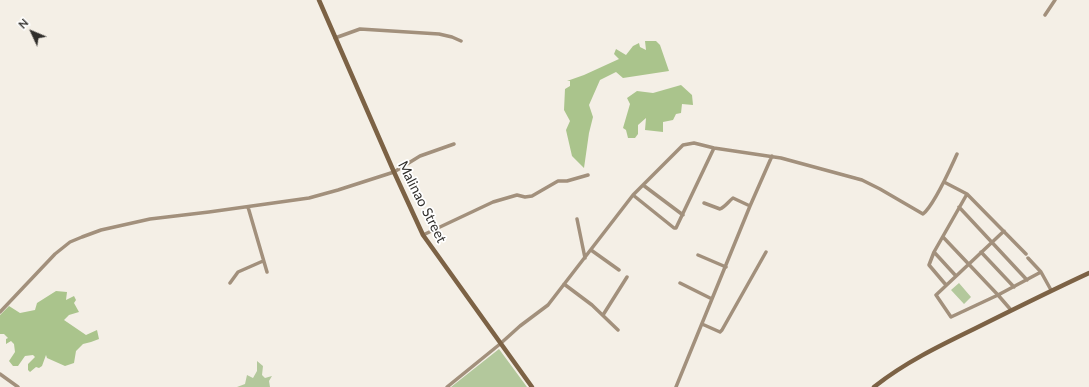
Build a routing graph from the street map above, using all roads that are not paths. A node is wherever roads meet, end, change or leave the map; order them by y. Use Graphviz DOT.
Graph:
graph roads {
  1 [pos="319,0"];
  2 [pos="1055,0"];
  3 [pos="1045,15"];
  4 [pos="335,38"];
  5 [pos="461,41"];
  6 [pos="454,144"];
  7 [pos="714,148"];
  8 [pos="957,154"];
  9 [pos="772,156"];
  10 [pos="394,172"];
  11 [pos="588,175"];
  12 [pos="944,182"];
  13 [pos="642,186"];
  14 [pos="967,194"];
  15 [pos="633,195"];
  16 [pos="704,203"];
  17 [pos="750,206"];
  18 [pos="248,207"];
  19 [pos="959,207"];
  20 [pos="683,215"];
  21 [pos="577,219"];
  22 [pos="1004,231"];
  23 [pos="423,235"];
  24 [pos="943,236"];
  25 [pos="992,241"];
  26 [pos="591,250"];
  27 [pos="766,252"];
  28 [pos="934,252"];
  29 [pos="981,252"];
  30 [pos="698,255"];
  31 [pos="585,258"];
  32 [pos="264,261"];
  33 [pos="969,264"];
  34 [pos="726,267"];
  35 [pos="619,270"];
  36 [pos="267,272"];
  37 [pos="1042,272"];
  38 [pos="1089,273"];
  39 [pos="956,276"];
  40 [pos="626,277"];
  41 [pos="1027,280"];
  42 [pos="230,283"];
  43 [pos="564,284"];
  44 [pos="680,284"];
  45 [pos="946,286"];
  46 [pos="1014,287"];
  47 [pos="1051,290"];
  48 [pos="998,295"];
  49 [pos="712,299"];
  50 [pos="1011,310"];
  51 [pos="0,312"];
  52 [pos="603,315"];
  53 [pos="702,324"];
  54 [pos="618,330"];
  55 [pos="500,344"];
  56 [pos="0,374"];
  57 [pos="18,387"];
  58 [pos="446,387"];
  59 [pos="532,387"];
  60 [pos="676,387"];
  61 [pos="874,387"];
  1 -- 4 [label="main road, Malinao Street"];
  2 -- 3 [label="street"];
  4 -- 5 [label="street"];
  4 -- 10 [label="main road, Malinao Street"];
  6 -- 10 [label="street"];
  7 -- 9 [label="street"];
  7 -- 13 [label="street"];
  7 -- 20 [label="street"];
  8 -- 12 [label="street"];
  9 -- 12 [label="street"];
  9 -- 17 [label="street"];
  10 -- 18 [label="street"];
  10 -- 23 [label="main road, Malinao Street"];
  11 -- 23 [label="street"];
  12 -- 14 [label="street"];
  13 -- 15 [label="street"];
  13 -- 20 [label="street"];
  14 -- 19 [label="street"];
  14 -- 22 [label="street"];
  15 -- 20 [label="street"];
  15 -- 26 [label="street"];
  16 -- 17 [label="street"];
  17 -- 34 [label="street"];
  18 -- 32 [label="street"];
  18 -- 51 [label="street"];
  19 -- 24 [label="street"];
  19 -- 25 [label="street"];
  21 -- 31 [label="street"];
  22 -- 25 [label="street"];
  22 -- 37 [label="street"];
  23 -- 55 [label="main road, Malinao Street"];
  24 -- 28 [label="street"];
  24 -- 33 [label="street"];
  25 -- 29 [label="street"];
  25 -- 41 [label="street"];
  26 -- 31 [label="street"];
  26 -- 35 [label="street"];
  27 -- 53 [label="street"];
  28 -- 39 [label="street"];
  28 -- 45 [label="street"];
  29 -- 33 [label="street"];
  29 -- 46 [label="street"];
  30 -- 34 [label="street"];
  31 -- 43 [label="street"];
  32 -- 36 [label="street"];
  32 -- 42 [label="street"];
  33 -- 39 [label="street"];
  33 -- 48 [label="street"];
  34 -- 49 [label="street"];
  37 -- 41 [label="street"];
  37 -- 47 [label="street"];
  38 -- 47 [label="main road"];
  39 -- 45 [label="street"];
  40 -- 52 [label="street"];
  41 -- 46 [label="street"];
  43 -- 52 [label="street"];
  43 -- 55 [label="street"];
  44 -- 49 [label="street"];
  45 -- 48 [label="street"];
  46 -- 48 [label="street"];
  47 -- 50 [label="main road"];
  48 -- 50 [label="street"];
  49 -- 53 [label="street"];
  50 -- 61 [label="main road"];
  52 -- 54 [label="street"];
  53 -- 60 [label="street"];
  55 -- 58 [label="street"];
  55 -- 59 [label="main road, Malinao Street"];
  56 -- 57 [label="street"];
}
